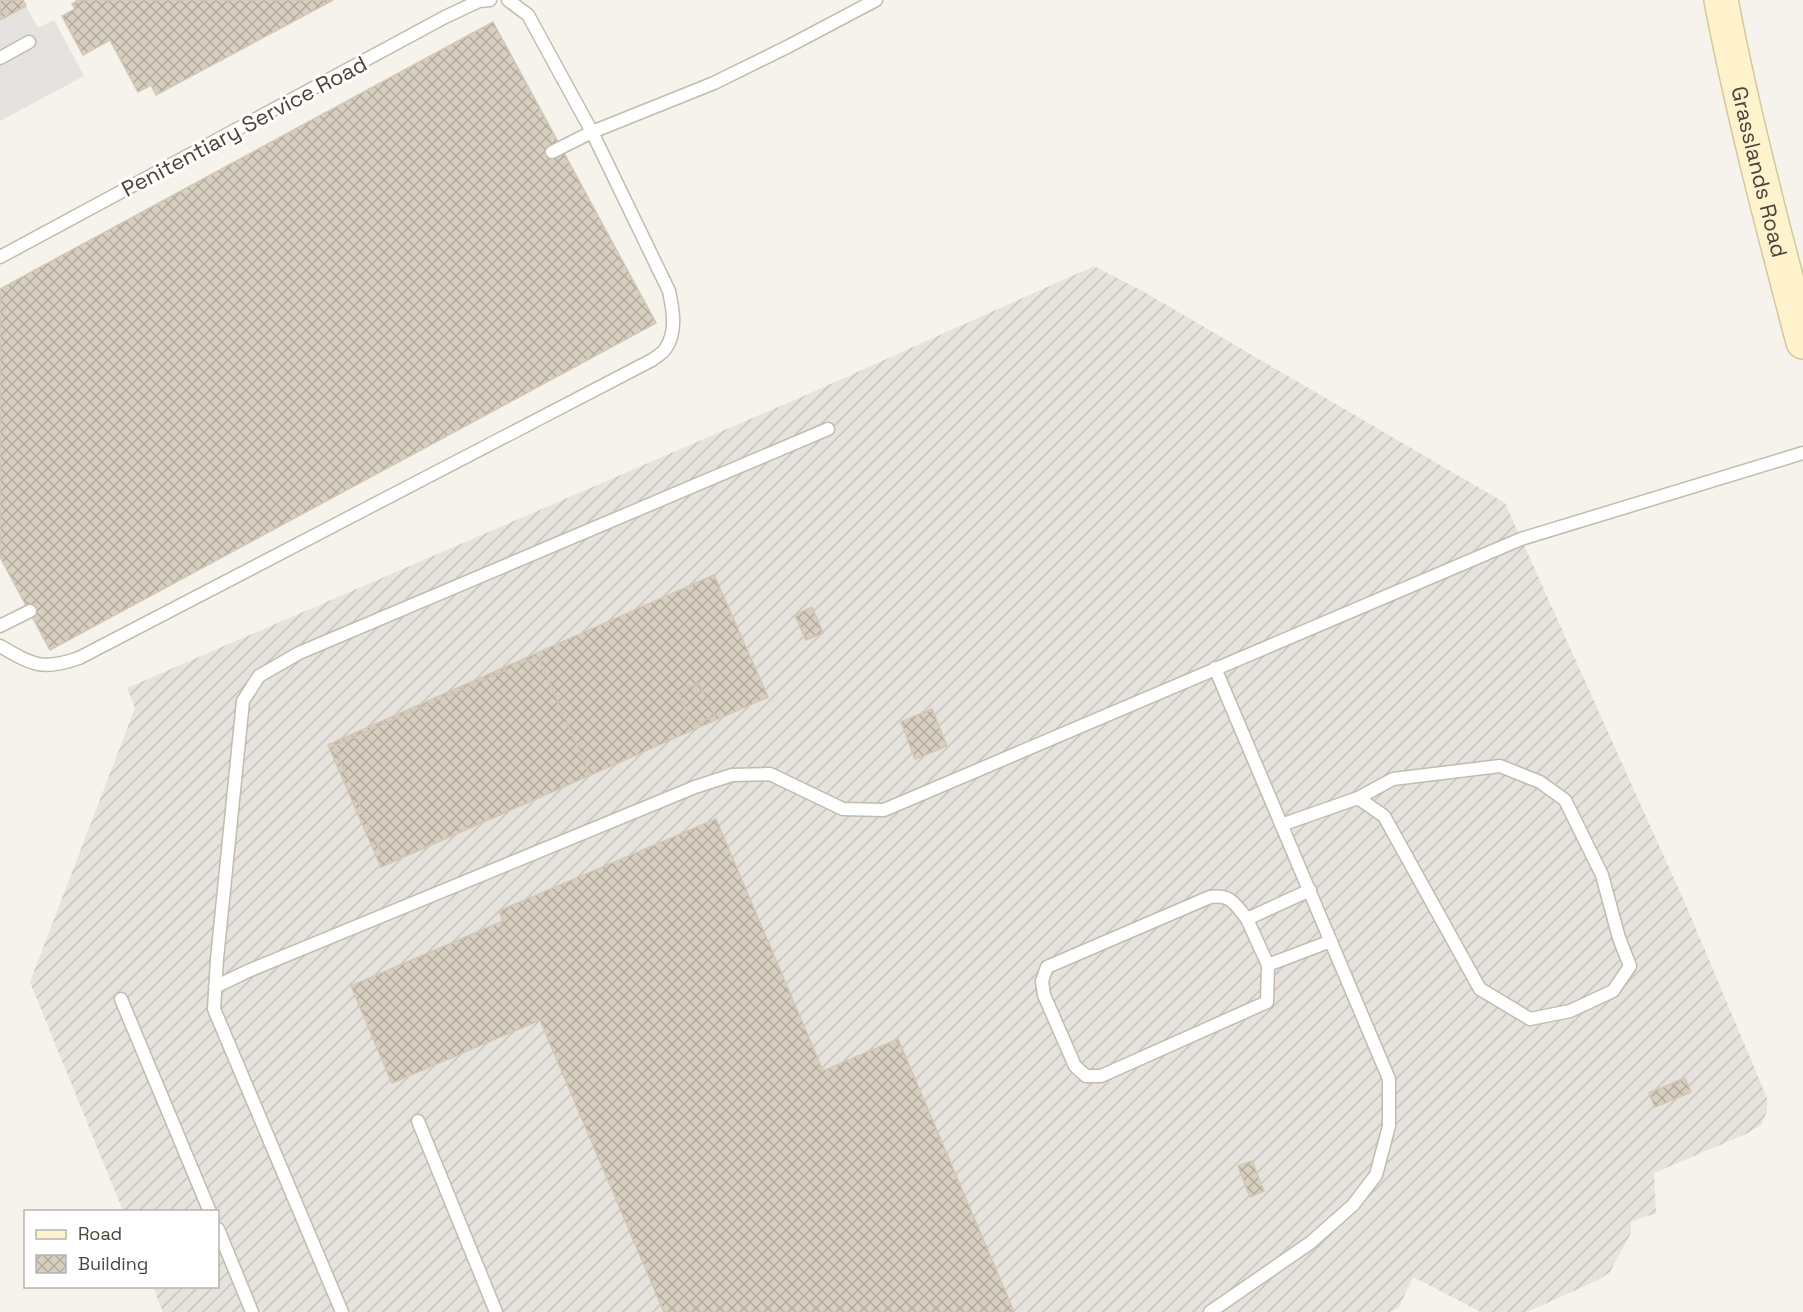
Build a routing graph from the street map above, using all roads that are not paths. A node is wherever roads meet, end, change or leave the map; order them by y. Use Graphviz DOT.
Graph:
graph roads {
  1 [pos="490,0"];
  2 [pos="508,0"];
  3 [pos="876,0"];
  4 [pos="1721,0"];
  5 [pos="30,42"];
  6 [pos="0,58"];
  7 [pos="592,132"];
  8 [pos="552,152"];
  9 [pos="0,257"];
  10 [pos="1803,342"];
  11 [pos="828,429"];
  12 [pos="1803,453"];
  13 [pos="30,611"];
  14 [pos="0,626"];
  15 [pos="0,646"];
  16 [pos="1215,668"];
  17 [pos="1358,798"];
  18 [pos="1281,825"];
  19 [pos="1310,890"];
  20 [pos="1247,919"];
  21 [pos="1331,941"];
  22 [pos="1268,966"];
  23 [pos="215,987"];
  24 [pos="122,999"];
  25 [pos="418,1121"];
  26 [pos="209,1210"];
  27 [pos="219,1231"];
  28 [pos="252,1312"];
  29 [pos="342,1312"];
  30 [pos="496,1312"];
  31 [pos="1210,1312"];
  1 -- 9 [label="lane, Penitentiary Service Road"];
  2 -- 7 [label="lane"];
  3 -- 7 [label="lane"];
  4 -- 10 [label="main road, Grasslands Road"];
  5 -- 6 [label="lane"];
  7 -- 8 [label="lane"];
  7 -- 15 [label="lane"];
  11 -- 23 [label="lane"];
  12 -- 16 [label="lane"];
  13 -- 14 [label="lane"];
  16 -- 18 [label="lane"];
  16 -- 23 [label="lane"];
  17 -- 17 [label="lane"];
  17 -- 18 [label="lane"];
  18 -- 19 [label="lane"];
  19 -- 20 [label="lane"];
  19 -- 21 [label="lane"];
  20 -- 22 [label="lane"];
  20 -- 22 [label="lane"];
  21 -- 22 [label="lane"];
  21 -- 31 [label="lane"];
  23 -- 29 [label="lane"];
  24 -- 26 [label="lane"];
  25 -- 30 [label="lane"];
  27 -- 28 [label="lane"];
}
